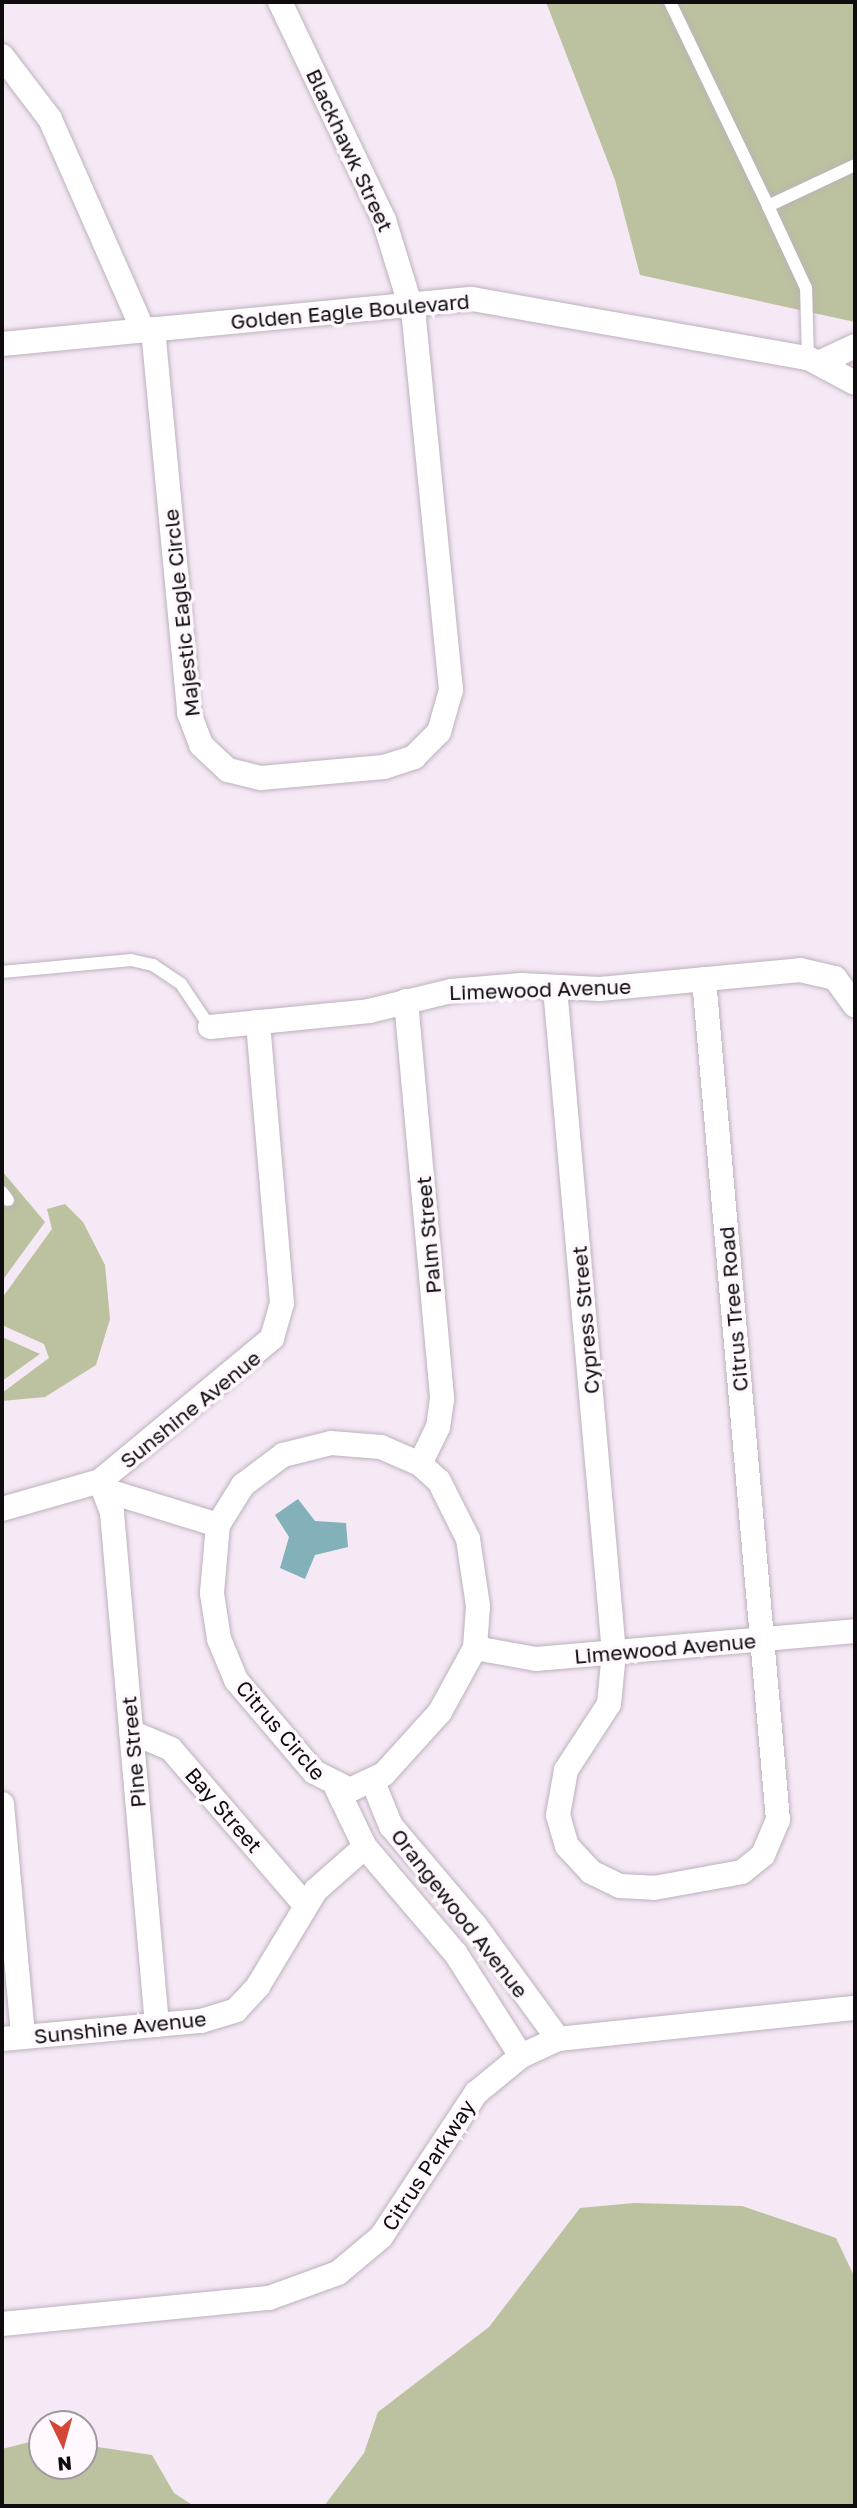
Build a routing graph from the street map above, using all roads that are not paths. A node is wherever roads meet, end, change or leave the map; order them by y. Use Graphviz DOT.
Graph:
graph roads {
  1 [pos="280,2"];
  2 [pos="670,2"];
  3 [pos="2,56"];
  4 [pos="855,164"];
  5 [pos="768,206"];
  6 [pos="412,302"];
  7 [pos="148,330"];
  8 [pos="2,344"];
  9 [pos="855,346"];
  10 [pos="814,360"];
  11 [pos="855,383"];
  12 [pos="2,972"];
  13 [pos="704,979"];
  14 [pos="555,988"];
  15 [pos="406,1001"];
  16 [pos="855,1006"];
  17 [pos="258,1022"];
  18 [pos="210,1027"];
  19 [pos="420,1464"];
  20 [pos="104,1486"];
  21 [pos="2,1509"];
  22 [pos="218,1525"];
  23 [pos="855,1631"];
  24 [pos="763,1639"];
  25 [pos="475,1648"];
  26 [pos="614,1653"];
  27 [pos="131,1732"];
  28 [pos="373,1782"];
  29 [pos="337,1789"];
  30 [pos="2,1804"];
  31 [pos="365,1847"];
  32 [pos="305,1905"];
  33 [pos="467,1914"];
  34 [pos="444,1938"];
  35 [pos="855,2008"];
  36 [pos="157,2025"];
  37 [pos="13,2038"];
  38 [pos="558,2039"];
  39 [pos="522,2056"];
  40 [pos="2,2324"];
  1 -- 6 [label="street, Blackhawk Street"];
  2 -- 5 [label="lane"];
  3 -- 7 [label="street"];
  4 -- 5 [label="lane"];
  5 -- 10 [label="lane"];
  6 -- 7 [label="street, Golden Eagle Boulevard"];
  6 -- 7 [label="street, Majestic Eagle Circle"];
  6 -- 10 [label="street, Golden Eagle Boulevard"];
  7 -- 8 [label="street, Golden Eagle Boulevard"];
  9 -- 10 [label="street"];
  10 -- 11 [label="street, Golden Eagle Boulevard"];
  12 -- 18 [label="lane"];
  13 -- 14 [label="street, Limewood Avenue"];
  13 -- 16 [label="street, Limewood Avenue"];
  13 -- 24 [label="street, Citrus Tree Road"];
  14 -- 15 [label="street, Limewood Avenue"];
  14 -- 26 [label="street, Cypress Street"];
  15 -- 17 [label="street, Limewood Avenue"];
  15 -- 19 [label="street, Palm Street"];
  17 -- 18 [label="street, Limewood Avenue"];
  17 -- 20 [label="street, Sunshine Avenue"];
  19 -- 22 [label="street"];
  19 -- 25 [label="street"];
  20 -- 21 [label="street, Sunshine Avenue"];
  20 -- 22 [label="street"];
  20 -- 27 [label="street, Pine Street"];
  22 -- 29 [label="street, Citrus Circle"];
  23 -- 24 [label="street, Limewood Avenue"];
  24 -- 26 [label="street, Limewood Avenue"];
  24 -- 26 [label="street, Citrus Tree Road"];
  25 -- 26 [label="street, Limewood Avenue"];
  25 -- 28 [label="street"];
  27 -- 32 [label="street, Bay Street"];
  27 -- 36 [label="street, Pine Street"];
  28 -- 29 [label="street, Citrus Circle"];
  28 -- 33 [label="street, Orangewood Avenue"];
  29 -- 31 [label="street"];
  30 -- 37 [label="street"];
  31 -- 32 [label="street, Sunshine Avenue"];
  31 -- 34 [label="street"];
  32 -- 36 [label="street, Sunshine Avenue"];
  33 -- 34 [label="street"];
  33 -- 38 [label="street, Orangewood Avenue"];
  34 -- 39 [label="street"];
  35 -- 38 [label="street, Citrus Parkway"];
  36 -- 37 [label="street, Sunshine Avenue"];
  38 -- 39 [label="street, Citrus Parkway"];
  39 -- 40 [label="street, Citrus Parkway"];
}
